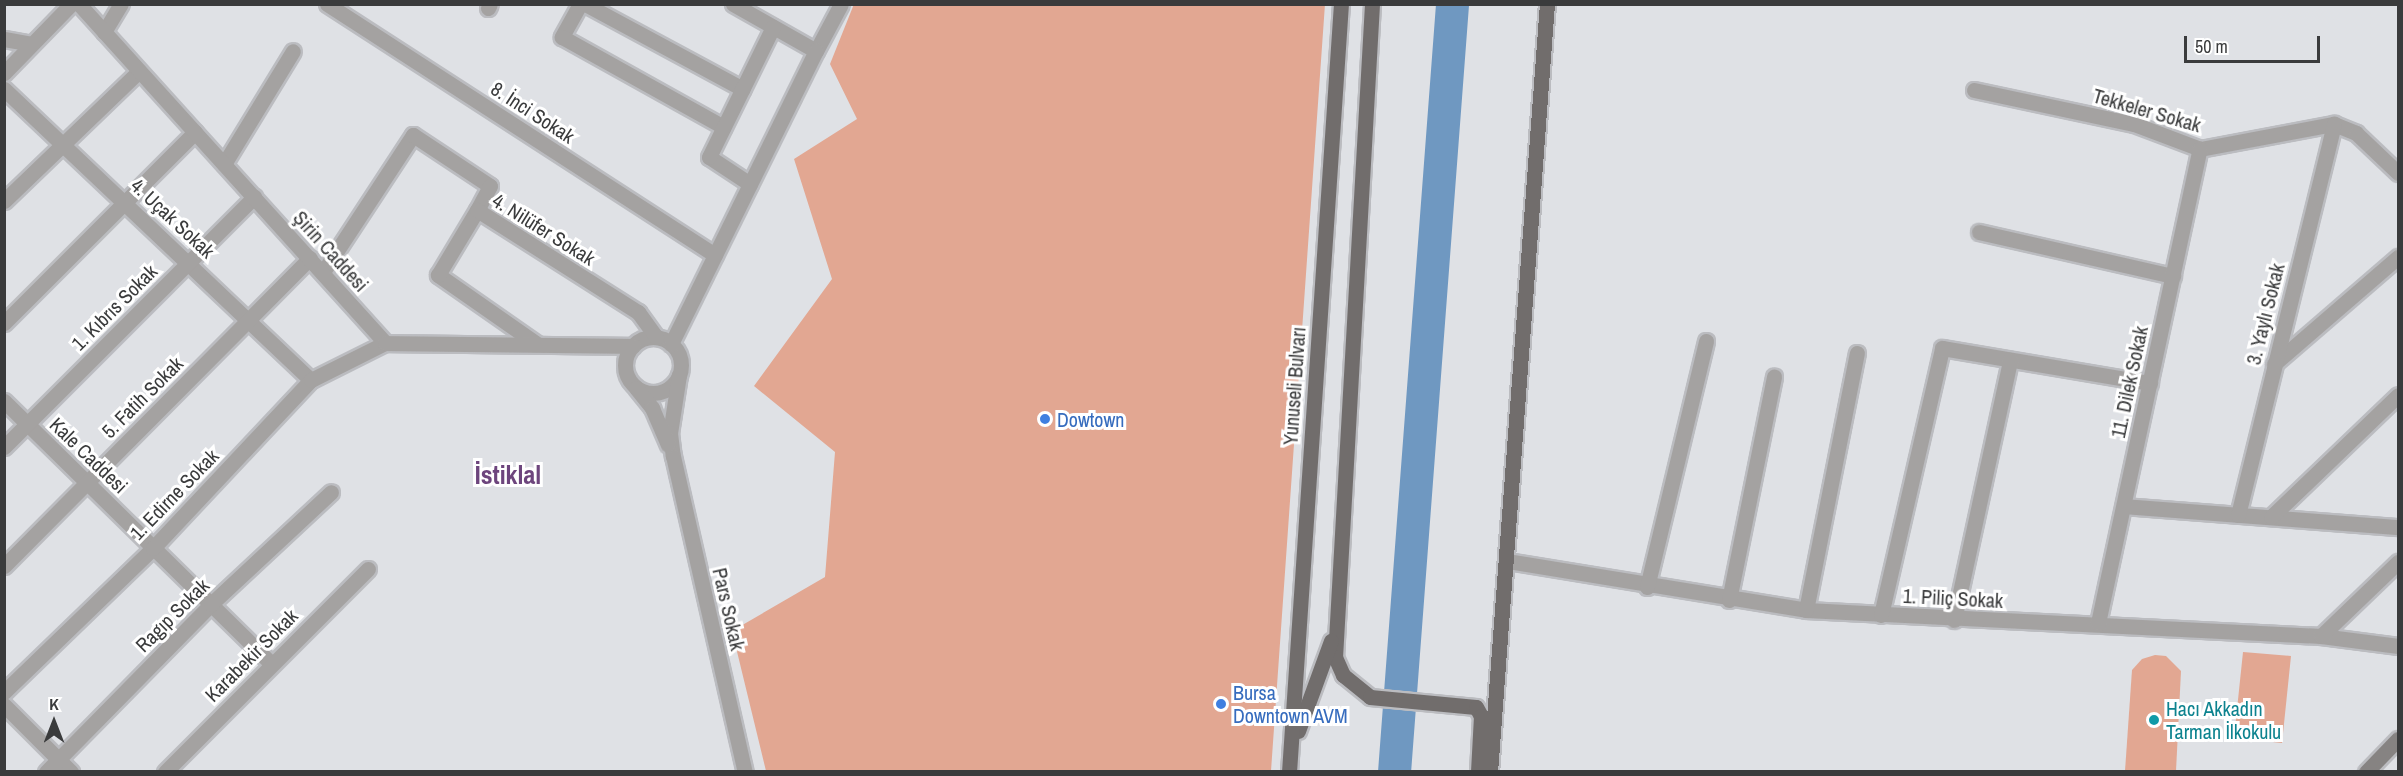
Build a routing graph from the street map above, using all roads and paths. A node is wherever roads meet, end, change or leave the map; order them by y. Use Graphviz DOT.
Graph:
graph roads {
  1 [pos="71,4"];
  2 [pos="79,4"];
  3 [pos="121,4"];
  4 [pos="327,4"];
  5 [pos="580,4"];
  6 [pos="585,4"];
  7 [pos="733,4"];
  8 [pos="841,4"];
  9 [pos="1341,4"];
  10 [pos="1372,4"];
  11 [pos="1546,4"];
  12 [pos="773,27"];
  13 [pos="104,32"];
  14 [pos="4,39"];
  15 [pos="32,44"];
  16 [pos="293,51"];
  17 [pos="816,51"];
  18 [pos="139,71"];
  19 [pos="4,73"];
  20 [pos="4,89"];
  21 [pos="743,89"];
  22 [pos="1974,90"];
  23 [pos="2334,124"];
  24 [pos="724,127"];
  25 [pos="195,132"];
  26 [pos="63,144"];
  27 [pos="2200,149"];
  28 [pos="224,164"];
  29 [pos="2398,173"];
  30 [pos="750,184"];
  31 [pos="254,197"];
  32 [pos="4,201"];
  33 [pos="125,202"];
  34 [pos="477,210"];
  35 [pos="1979,232"];
  36 [pos="716,255"];
  37 [pos="2398,257"];
  38 [pos="310,258"];
  39 [pos="189,261"];
  40 [pos="323,272"];
  41 [pos="2173,276"];
  42 [pos="250,318"];
  43 [pos="4,322"];
  44 [pos="656,337"];
  45 [pos="1706,341"];
  46 [pos="385,343"];
  47 [pos="537,344"];
  48 [pos="671,344"];
  49 [pos="633,346"];
  50 [pos="1857,353"];
  51 [pos="2010,360"];
  52 [pos="2274,364"];
  53 [pos="679,375"];
  54 [pos="1774,376"];
  55 [pos="311,380"];
  56 [pos="2150,383"];
  57 [pos="634,386"];
  58 [pos="2398,395"];
  59 [pos="4,401"];
  60 [pos="28,424"];
  61 [pos="4,447"];
  62 [pos="673,456"];
  63 [pos="87,482"];
  64 [pos="331,492"];
  65 [pos="2124,506"];
  66 [pos="2238,515"];
  67 [pos="2271,517"];
  68 [pos="2398,527"];
  69 [pos="153,548"];
  70 [pos="1508,561"];
  71 [pos="2398,562"];
  72 [pos="4,566"];
  73 [pos="368,568"];
  74 [pos="1647,587"];
  75 [pos="1728,600"];
  76 [pos="212,604"];
  77 [pos="1806,610"];
  78 [pos="1881,615"];
  79 [pos="1954,620"];
  80 [pos="2098,623"];
  81 [pos="1334,632"];
  82 [pos="2321,636"];
  83 [pos="2398,646"];
  84 [pos="272,664"];
  85 [pos="4,692"];
  86 [pos="4,705"];
  87 [pos="2398,739"];
  88 [pos="58,759"];
  89 [pos="1289,766"];
  90 [pos="46,771"];
  91 [pos="71,771"];
  92 [pos="165,771"];
  93 [pos="745,771"];
  94 [pos="1478,771"];
  95 [pos="1490,771"];
  96 [pos="2366,771"];
  1 -- 15 [label="street"];
  2 -- 13 [label="street, Şirin Caddesi"];
  3 -- 13 [label="street"];
  4 -- 36 [label="street, 8. İnci Sokak"];
  5 -- 24 [label="street"];
  6 -- 21 [label="street"];
  7 -- 12 [label="street"];
  8 -- 17 [label="street"];
  9 -- 89 [label="main road, Yunuseli Bulvarı"];
  10 -- 81 [label="main road"];
  11 -- 70 [label="main road"];
  12 -- 17 [label="street"];
  12 -- 21 [label="street"];
  13 -- 18 [label="street, Şirin Caddesi"];
  14 -- 15 [label="street"];
  15 -- 19 [label="street"];
  16 -- 28 [label="street"];
  17 -- 30 [label="street"];
  18 -- 25 [label="street, Şirin Caddesi"];
  18 -- 26 [label="street"];
  20 -- 26 [label="street, 4. Uçak Sokak"];
  21 -- 24 [label="street"];
  22 -- 27 [label="street, Tekkeler Sokak"];
  23 -- 27 [label="street, Tekkeler Sokak"];
  23 -- 29 [label="street"];
  23 -- 52 [label="street, 3. Yaylı Sokak"];
  24 -- 30 [label="street"];
  25 -- 28 [label="street, Şirin Caddesi"];
  25 -- 33 [label="street"];
  26 -- 32 [label="street"];
  26 -- 33 [label="street, 4. Uçak Sokak"];
  27 -- 41 [label="street, 11. Dilek Sokak"];
  28 -- 31 [label="street, Şirin Caddesi"];
  30 -- 36 [label="street"];
  31 -- 38 [label="street, Şirin Caddesi"];
  31 -- 39 [label="street, 1. Kıbrıs Sokak"];
  33 -- 39 [label="street, 4. Uçak Sokak"];
  33 -- 43 [label="street"];
  34 -- 40 [label="street"];
  34 -- 44 [label="street, 4. Nilüfer Sokak"];
  34 -- 47 [label="street, 4. Nilüfer Sokak"];
  35 -- 41 [label="street"];
  36 -- 48 [label="street"];
  37 -- 52 [label="street"];
  38 -- 40 [label="street, Şirin Caddesi"];
  38 -- 42 [label="street, 5. Fatih Sokak"];
  39 -- 42 [label="street, 4. Uçak Sokak"];
  39 -- 60 [label="street, 1. Kıbrıs Sokak"];
  40 -- 46 [label="street, Şirin Caddesi"];
  41 -- 56 [label="street, 11. Dilek Sokak"];
  42 -- 55 [label="street, 4. Uçak Sokak"];
  42 -- 63 [label="street, 5. Fatih Sokak"];
  44 -- 48 [label="street"];
  44 -- 49 [label="street"];
  45 -- 74 [label="street"];
  46 -- 47 [label="street"];
  46 -- 55 [label="street, 1. Edirne Sokak"];
  47 -- 49 [label="street"];
  48 -- 53 [label="street"];
  49 -- 57 [label="street"];
  50 -- 77 [label="street"];
  51 -- 56 [label="street"];
  51 -- 78 [label="street"];
  51 -- 79 [label="street"];
  52 -- 66 [label="street, 3. Yaylı Sokak"];
  53 -- 57 [label="street"];
  53 -- 62 [label="street"];
  54 -- 75 [label="street"];
  55 -- 69 [label="street, 1. Edirne Sokak"];
  56 -- 65 [label="street, 11. Dilek Sokak"];
  57 -- 62 [label="street"];
  58 -- 67 [label="street"];
  59 -- 60 [label="street, Kale Caddesi"];
  60 -- 61 [label="street, 1. Kıbrıs Sokak"];
  60 -- 63 [label="street, Kale Caddesi"];
  62 -- 93 [label="street, Pars Sokak"];
  63 -- 69 [label="street, Kale Caddesi"];
  63 -- 72 [label="street, 5. Fatih Sokak"];
  64 -- 76 [label="street, Ragıp Sokak"];
  65 -- 66 [label="street"];
  65 -- 80 [label="street, 11. Dilek Sokak"];
  66 -- 67 [label="street"];
  67 -- 68 [label="street"];
  69 -- 76 [label="street, Kale Caddesi"];
  69 -- 85 [label="street, 1. Edirne Sokak"];
  70 -- 74 [label="street, 1. Piliç Sokak"];
  70 -- 95 [label="main road"];
  71 -- 82 [label="street"];
  73 -- 84 [label="street, Karabekir Sokak"];
  74 -- 75 [label="street, 1. Piliç Sokak"];
  75 -- 77 [label="street, 1. Piliç Sokak"];
  76 -- 84 [label="street, Kale Caddesi"];
  76 -- 88 [label="street, Ragıp Sokak"];
  77 -- 78 [label="street, 1. Piliç Sokak"];
  78 -- 79 [label="street, 1. Piliç Sokak"];
  79 -- 80 [label="street, 1. Piliç Sokak"];
  80 -- 82 [label="street, 1. Piliç Sokak"];
  81 -- 89 [label="main road"];
  81 -- 94 [label="main road"];
  82 -- 83 [label="street, 1. Piliç Sokak"];
  84 -- 92 [label="street, Karabekir Sokak"];
  86 -- 88 [label="street"];
  87 -- 96 [label="main road"];
  88 -- 90 [label="street, Ragıp Sokak"];
  88 -- 91 [label="street"];
}
